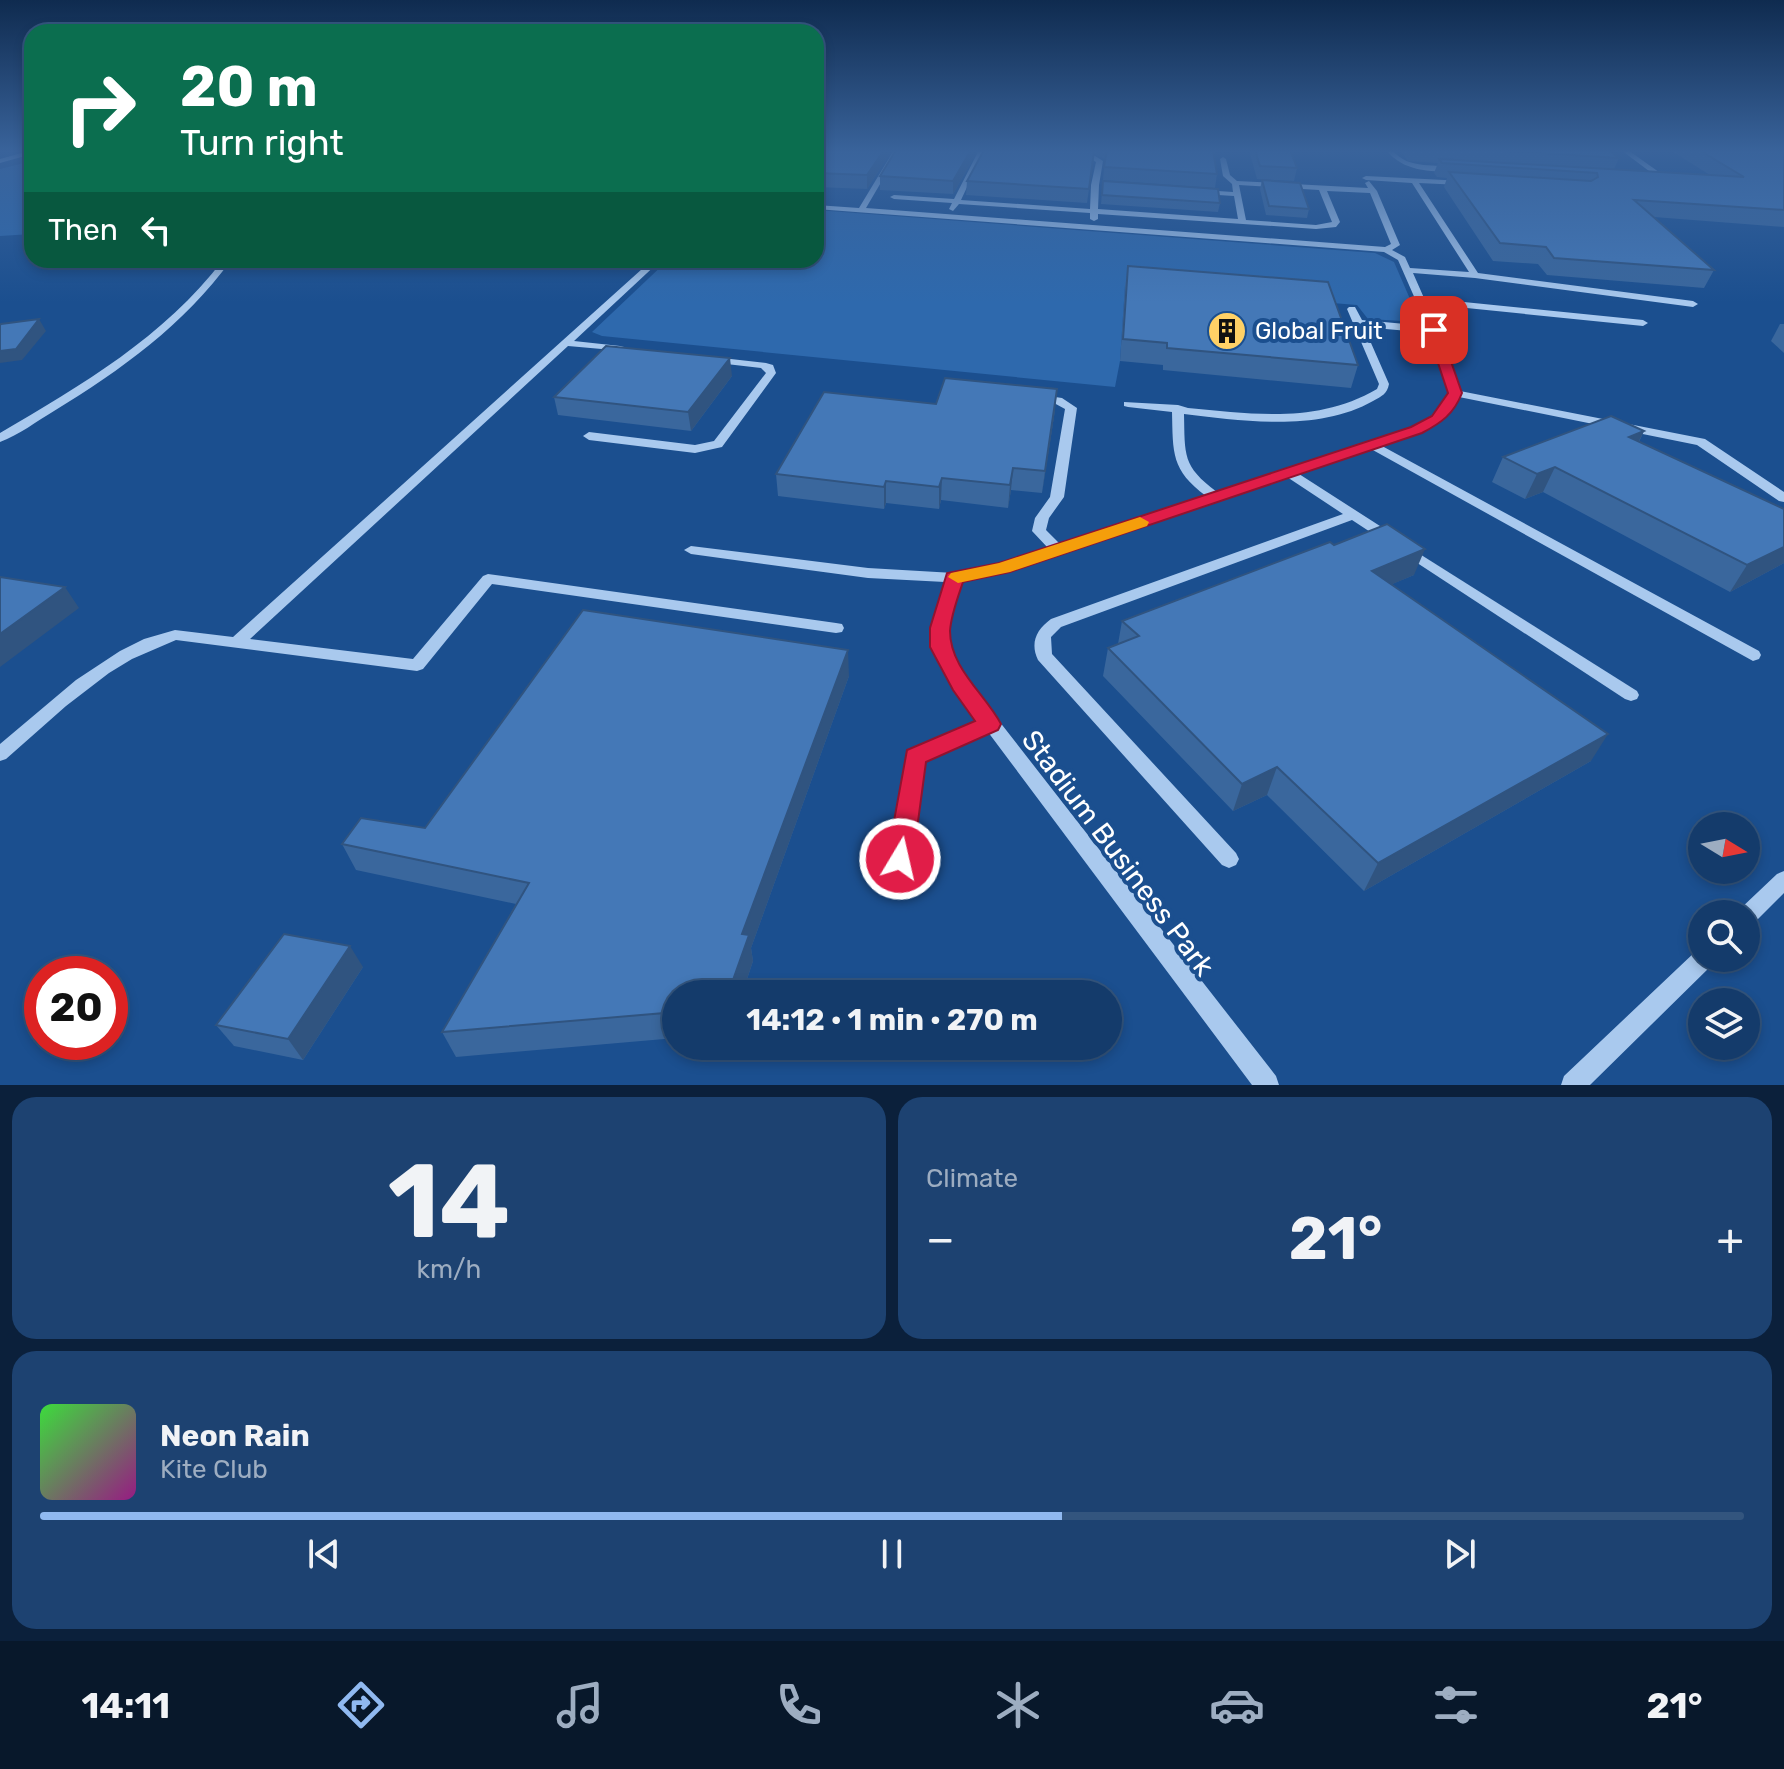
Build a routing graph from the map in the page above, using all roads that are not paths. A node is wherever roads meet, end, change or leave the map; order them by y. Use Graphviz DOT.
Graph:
graph roads {
  1 [pos="868,201"];
  2 [pos="939,201"];
  3 [pos="1095,201"];
  4 [pos="1238,201"];
  5 [pos="1327,201"];
  6 [pos="1377,201"];
  7 [pos="1427,201"];
  8 [pos="956,202"];
  9 [pos="824,208"];
  10 [pos="861,211"];
  11 [pos="1095,211"];
  12 [pos="949,217"];
  13 [pos="1243,222"];
  14 [pos="1093,227"];
  15 [pos="1386,250"];
  16 [pos="220,268"];
  17 [pos="648,268"];
  18 [pos="1406,270"];
  19 [pos="1475,275"];
  20 [pos="1420,300"];
  21 [pos="1693,304"];
  22 [pos="1352,309"];
  23 [pos="1358,323"];
  24 [pos="1643,323"];
  25 [pos="1434,330"];
  26 [pos="565,343"];
  27 [pos="626,350"];
  28 [pos="702,358"];
  29 [pos="1455,393"];
  30 [pos="1020,394"];
  31 [pos="1128,404"];
  32 [pos="1178,408"];
  33 [pos="589,436"];
  34 [pos="0,438"];
  35 [pos="1372,445"];
  36 [pos="1289,473"];
  37 [pos="1215,497"];
  38 [pos="1784,498"];
  39 [pos="1353,515"];
  40 [pos="691,550"];
  41 [pos="1058,550"];
  42 [pos="954,578"];
  43 [pos="836,628"];
  44 [pos="237,642"];
  45 [pos="1753,655"];
  46 [pos="1631,695"];
  47 [pos="990,724"];
  48 [pos="0,754"];
  49 [pos="1229,859"];
  50 [pos="1784,880"];
  51 [pos="896,885"];
  52 [pos="1760,903"];
  53 [pos="1690,972"];
  54 [pos="1267,1085"];
  55 [pos="1573,1085"];
  1 -- 10 [label="street"];
  2 -- 8 [label="street"];
  3 -- 11 [label="street"];
  4 -- 13 [label="street"];
  5 -- 13 [label="street"];
  6 -- 15 [label="street"];
  7 -- 19 [label="street"];
  8 -- 11 [label="street"];
  8 -- 12 [label="street"];
  9 -- 10 [label="street"];
  10 -- 12 [label="street"];
  11 -- 13 [label="street"];
  11 -- 14 [label="street"];
  12 -- 14 [label="street"];
  14 -- 15 [label="street"];
  15 -- 18 [label="street"];
  16 -- 34 [label="street"];
  17 -- 26 [label="street"];
  18 -- 19 [label="street"];
  18 -- 20 [label="street"];
  19 -- 21 [label="street"];
  20 -- 24 [label="street"];
  20 -- 25 [label="street"];
  22 -- 23 [label="street"];
  23 -- 25 [label="street"];
  23 -- 32 [label="street"];
  25 -- 29 [label="street"];
  26 -- 27 [label="street"];
  26 -- 44 [label="street"];
  28 -- 33 [label="street"];
  29 -- 35 [label="street"];
  29 -- 38 [label="street"];
  30 -- 41 [label="street"];
  31 -- 32 [label="street"];
  32 -- 37 [label="street"];
  35 -- 36 [label="street"];
  35 -- 45 [label="street"];
  36 -- 37 [label="street"];
  36 -- 39 [label="street"];
  37 -- 41 [label="street"];
  39 -- 46 [label="street"];
  39 -- 49 [label="street"];
  40 -- 42 [label="street"];
  41 -- 42 [label="street"];
  42 -- 47 [label="street, Stadium Business Park"];
  43 -- 44 [label="street"];
  44 -- 48 [label="street"];
  47 -- 51 [label="street"];
  47 -- 54 [label="street, Stadium Business Park"];
  50 -- 52 [label="street"];
  53 -- 55 [label="street"];
}
